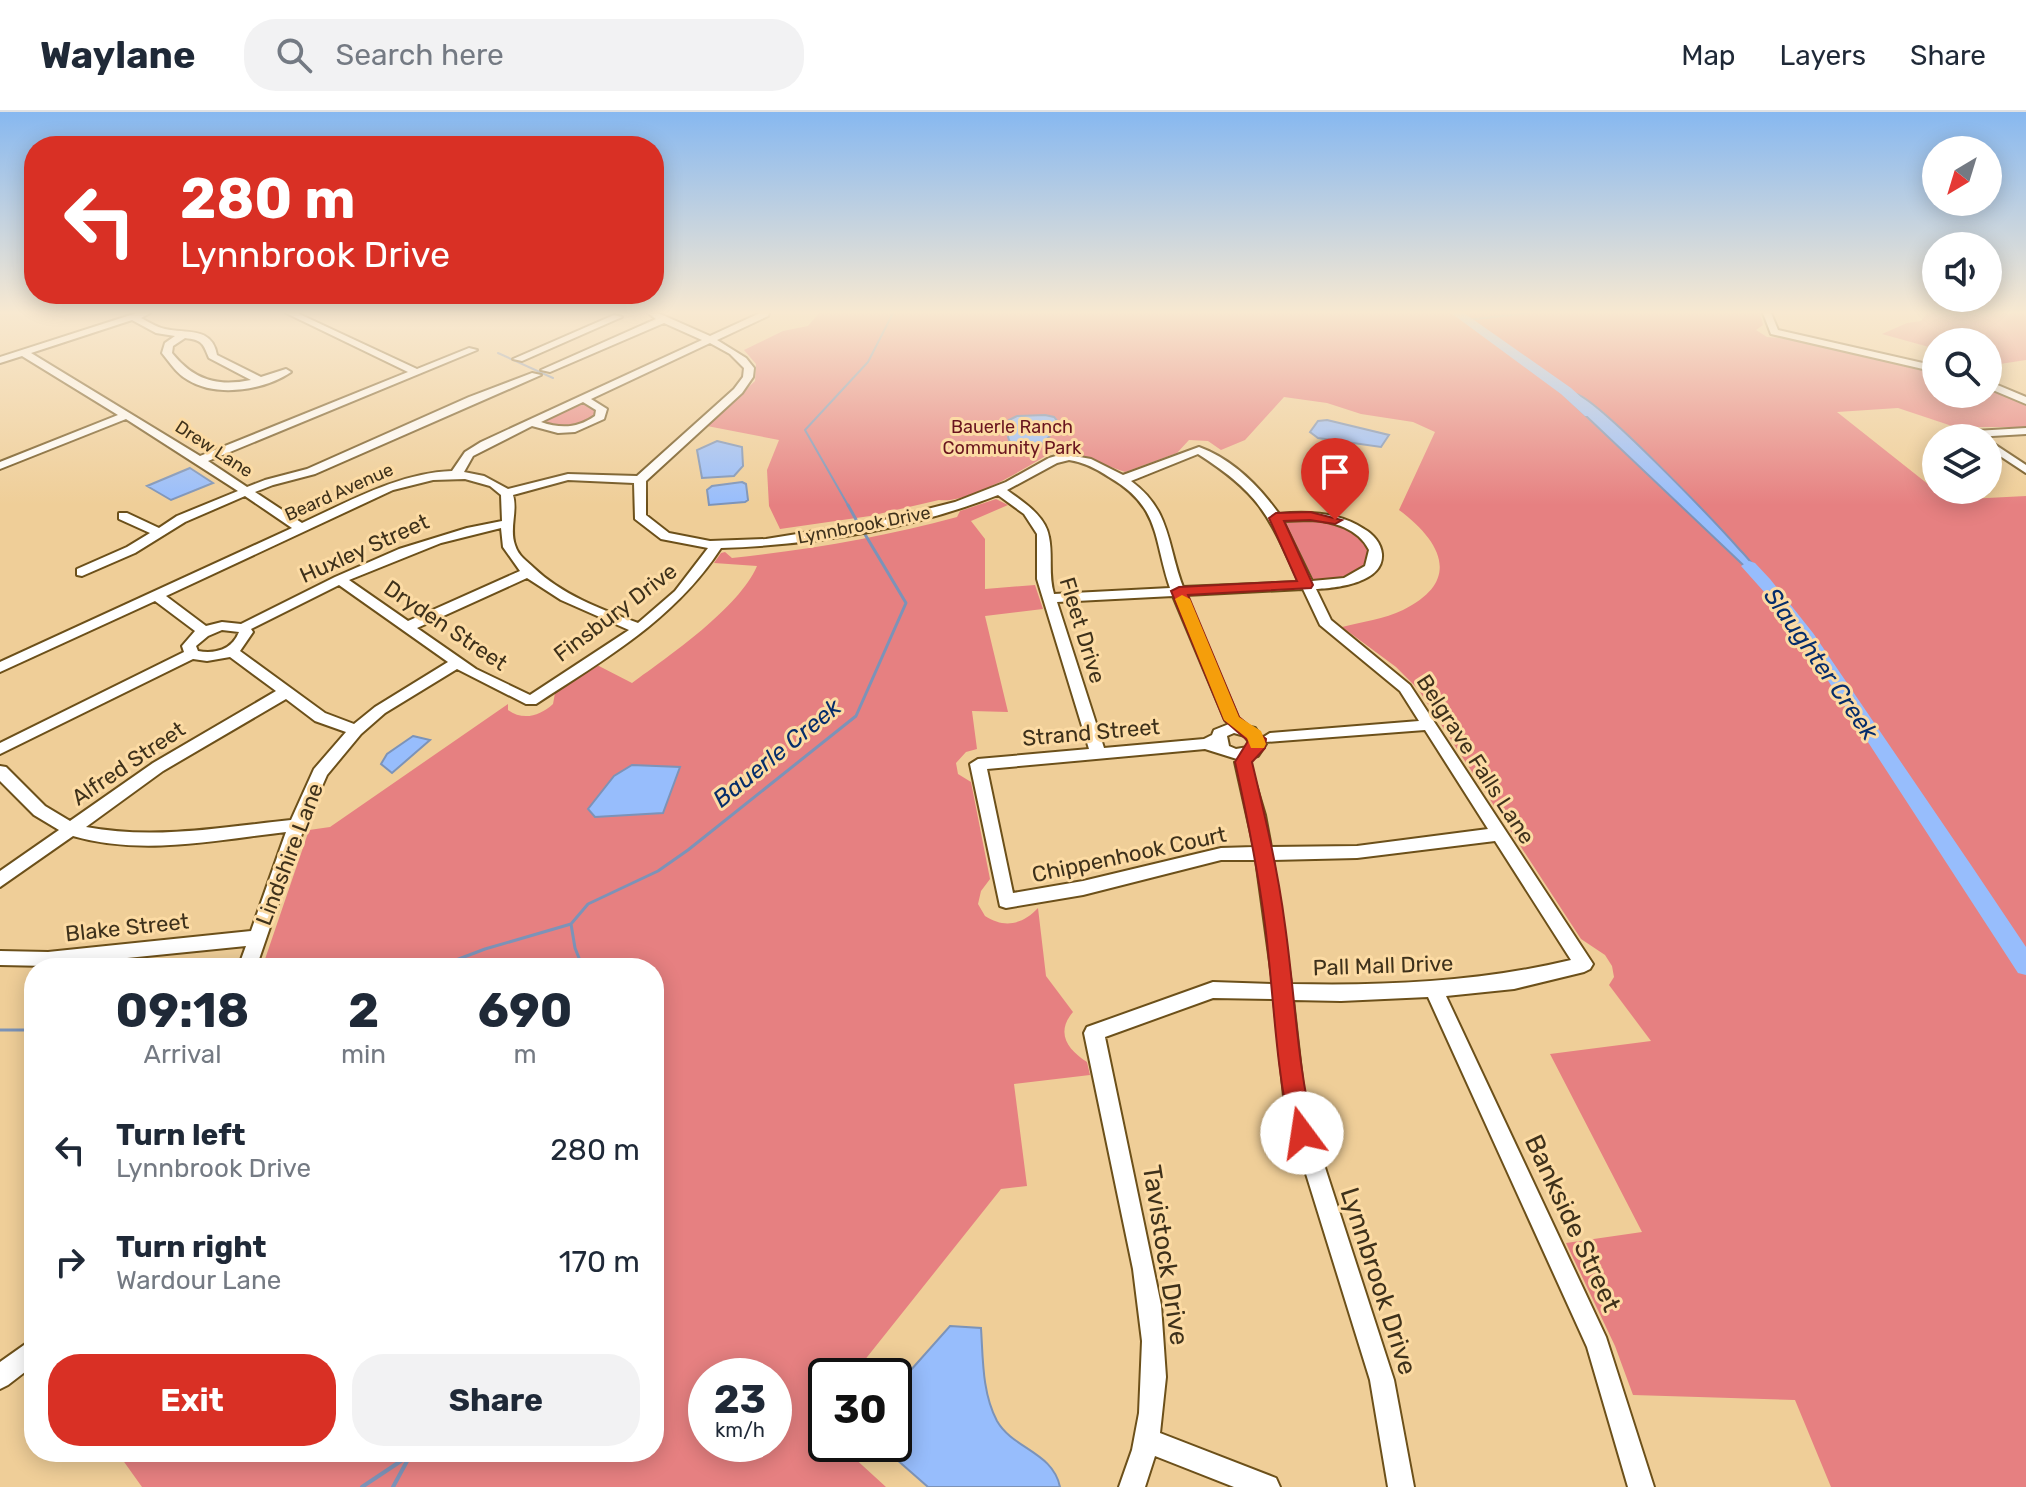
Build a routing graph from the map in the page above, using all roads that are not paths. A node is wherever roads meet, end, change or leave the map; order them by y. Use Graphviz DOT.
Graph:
graph roads {
  1 [pos="64,377"];
  2 [pos="192,377"];
  3 [pos="253,377"];
  4 [pos="272,377"];
  5 [pos="403,377"];
  6 [pos="525,377"];
  7 [pos="628,377"];
  8 [pos="747,377"];
  9 [pos="261,381"];
  10 [pos="2002,390"];
  11 [pos="583,398"];
  12 [pos="2026,401"];
  13 [pos="127,415"];
  14 [pos="531,422"];
  15 [pos="2026,431"];
  16 [pos="2002,434"];
  17 [pos="2002,453"];
  18 [pos="199,460"];
  19 [pos="0,466"];
  20 [pos="2026,470"];
  21 [pos="456,475"];
  22 [pos="640,480"];
  23 [pos="1122,480"];
  24 [pos="999,490"];
  25 [pos="245,492"];
  26 [pos="506,493"];
  27 [pos="123,516"];
  28 [pos="1276,518"];
  29 [pos="508,523"];
  30 [pos="301,528"];
  31 [pos="157,531"];
  32 [pos="715,547"];
  33 [pos="531,571"];
  34 [pos="82,572"];
  35 [pos="340,580"];
  36 [pos="1306,585"];
  37 [pos="1179,591"];
  38 [pos="156,595"];
  39 [pos="1049,598"];
  40 [pos="407,627"];
  41 [pos="243,628"];
  42 [pos="638,628"];
  43 [pos="205,632"];
  44 [pos="231,651"];
  45 [pos="192,654"];
  46 [pos="457,663"];
  47 [pos="0,667"];
  48 [pos="286,692"];
  49 [pos="531,701"];
  50 [pos="1429,725"];
  51 [pos="356,730"];
  52 [pos="1238,741"];
  53 [pos="0,749"];
  54 [pos="1098,753"];
  55 [pos="0,771"];
  56 [pos="297,825"];
  57 [pos="71,828"];
  58 [pos="1499,834"];
  59 [pos="1264,853"];
  60 [pos="0,880"];
  61 [pos="1006,901"];
  62 [pos="258,938"];
  63 [pos="0,958"];
  64 [pos="24,958"];
  65 [pos="58,958"];
  66 [pos="251,958"];
  67 [pos="1584,964"];
  68 [pos="1434,989"];
  69 [pos="1281,991"];
  70 [pos="1094,1033"];
  71 [pos="24,1358"];
  72 [pos="0,1377"];
  73 [pos="1148,1441"];
  74 [pos="1132,1487"];
  75 [pos="1267,1487"];
  76 [pos="1401,1487"];
  77 [pos="1641,1487"];
  1 -- 13 [label="street, Drew Lane"];
  2 -- 9 [label="street"];
  3 -- 9 [label="street"];
  4 -- 9 [label="street"];
  5 -- 18 [label="street"];
  6 -- 25 [label="street"];
  7 -- 11 [label="street"];
  8 -- 22 [label="street"];
  10 -- 12 [label="street"];
  11 -- 14 [label="street"];
  11 -- 14 [label="street"];
  13 -- 18 [label="street, Drew Lane"];
  13 -- 19 [label="street"];
  14 -- 21 [label="street"];
  15 -- 16 [label="street"];
  17 -- 20 [label="street"];
  18 -- 25 [label="street, Drew Lane"];
  21 -- 26 [label="street, Beard Avenue"];
  21 -- 30 [label="street, Beard Avenue"];
  22 -- 26 [label="street"];
  22 -- 32 [label="street, Lynnbrook Drive"];
  23 -- 24 [label="street, Lynnbrook Drive"];
  23 -- 28 [label="street, Belgrave Falls Lane"];
  23 -- 37 [label="street, Lynnbrook Drive"];
  24 -- 32 [label="street, Lynnbrook Drive"];
  24 -- 39 [label="street, Fleet Drive"];
  25 -- 30 [label="street, Drew Lane"];
  25 -- 31 [label="street"];
  26 -- 29 [label="street"];
  27 -- 31 [label="street"];
  28 -- 36 [label="street, Belgrave Falls Lane"];
  28 -- 36 [label="street"];
  29 -- 33 [label="street"];
  29 -- 35 [label="street, Huxley Street"];
  30 -- 38 [label="street, Beard Avenue"];
  31 -- 34 [label="street"];
  32 -- 42 [label="street, Finsbury Drive"];
  33 -- 40 [label="street"];
  33 -- 42 [label="street"];
  35 -- 40 [label="street, Dryden Street"];
  35 -- 41 [label="street, Huxley Street"];
  36 -- 37 [label="street"];
  36 -- 50 [label="street, Belgrave Falls Lane"];
  37 -- 39 [label="street"];
  37 -- 52 [label="street, Lynnbrook Drive"];
  38 -- 43 [label="street"];
  38 -- 47 [label="street, Beard Avenue"];
  39 -- 54 [label="street, Fleet Drive"];
  40 -- 46 [label="street, Dryden Street"];
  41 -- 43 [label="street"];
  41 -- 44 [label="street"];
  42 -- 49 [label="street, Finsbury Drive"];
  43 -- 45 [label="street"];
  44 -- 45 [label="street"];
  44 -- 48 [label="street"];
  45 -- 53 [label="street"];
  46 -- 49 [label="street, Dryden Street"];
  46 -- 51 [label="street, Lindshire Lane"];
  48 -- 51 [label="street"];
  48 -- 57 [label="street, Alfred Street"];
  50 -- 52 [label="street, Strand Street"];
  50 -- 58 [label="street, Belgrave Falls Lane"];
  51 -- 56 [label="street, Lindshire Lane"];
  52 -- 54 [label="street, Strand Street"];
  52 -- 59 [label="street, Lynnbrook Drive"];
  54 -- 61 [label="street, Strand Street"];
  55 -- 57 [label="street"];
  56 -- 57 [label="street"];
  56 -- 62 [label="street, Lindshire Lane"];
  57 -- 60 [label="street, Alfred Street"];
  58 -- 59 [label="street, Chippenhook Court"];
  58 -- 67 [label="street, Belgrave Falls Lane"];
  59 -- 61 [label="street, Chippenhook Court"];
  59 -- 69 [label="street, Lynnbrook Drive"];
  62 -- 65 [label="street, Blake Street"];
  62 -- 66 [label="street, Lindshire Lane"];
  63 -- 64 [label="street, Blake Street"];
  67 -- 68 [label="street, Pall Mall Drive"];
  68 -- 69 [label="street, Pall Mall Drive"];
  68 -- 77 [label="street, Bankside Street"];
  69 -- 70 [label="street, Pall Mall Drive"];
  69 -- 76 [label="street, Lynnbrook Drive"];
  70 -- 73 [label="street, Tavistock Drive"];
  71 -- 72 [label="street"];
  73 -- 74 [label="street, Tavistock Drive"];
  73 -- 75 [label="street"];
}
